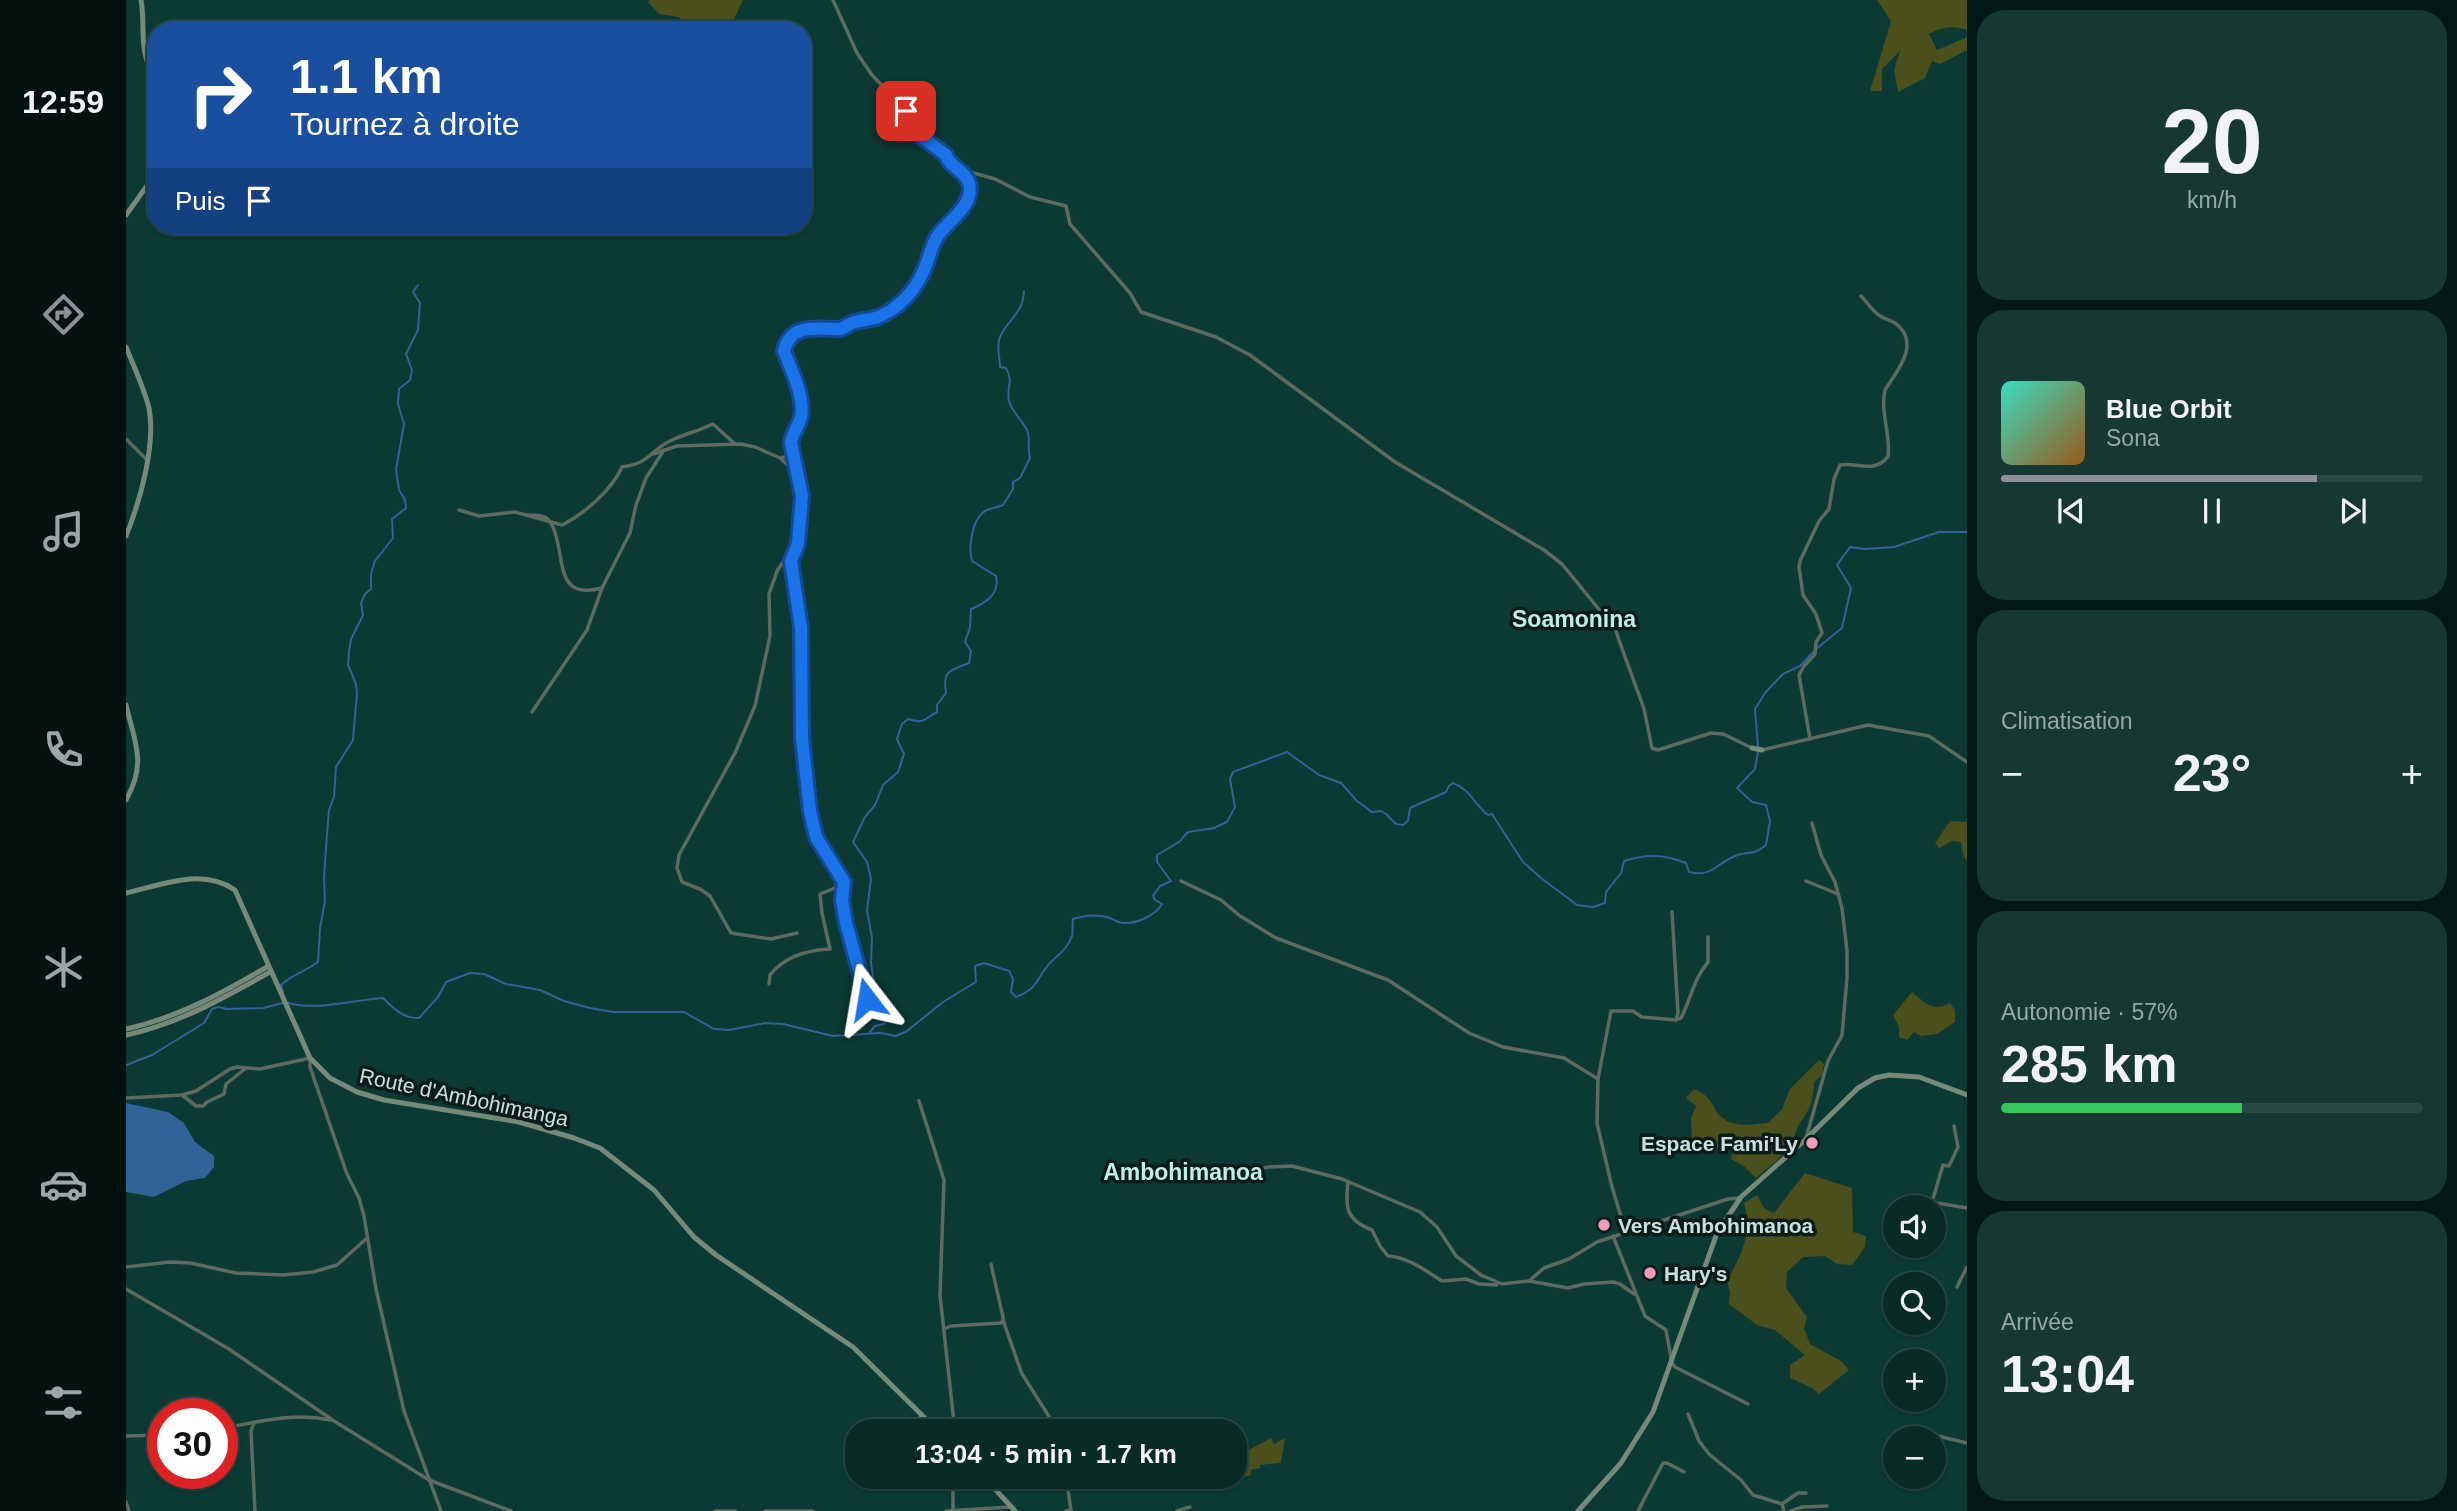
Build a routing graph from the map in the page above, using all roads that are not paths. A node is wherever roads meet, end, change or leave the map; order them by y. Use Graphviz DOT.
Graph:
graph roads {
  1 [pos="141,0"];
  2 [pos="833,0"];
  3 [pos="147,60"];
  4 [pos="946,155"];
  5 [pos="147,186"];
  6 [pos="126,215"];
  7 [pos="1861,296"];
  8 [pos="126,347"];
  9 [pos="126,439"];
  10 [pos="735,444"];
  11 [pos="792,447"];
  12 [pos="664,450"];
  13 [pos="652,455"];
  14 [pos="780,458"];
  15 [pos="146,459"];
  16 [pos="797,474"];
  17 [pos="459,510"];
  18 [pos="551,523"];
  19 [pos="126,536"];
  20 [pos="799,538"];
  21 [pos="603,587"];
  22 [pos="126,705"];
  23 [pos="532,712"];
  24 [pos="1810,739"];
  25 [pos="1752,748"];
  26 [pos="1762,750"];
  27 [pos="1967,762"];
  28 [pos="126,800"];
  29 [pos="1812,823"];
  30 [pos="839,875"];
  31 [pos="1181,881"];
  32 [pos="1805,881"];
  33 [pos="126,893"];
  34 [pos="1838,894"];
  35 [pos="1672,912"];
  36 [pos="796,933"];
  37 [pos="1708,937"];
  38 [pos="269,970"];
  39 [pos="769,984"];
  40 [pos="867,999"];
  41 [pos="1676,1020"];
  42 [pos="126,1029"];
  43 [pos="126,1035"];
  44 [pos="310,1058"];
  45 [pos="245,1069"];
  46 [pos="1598,1079"];
  47 [pos="182,1095"];
  48 [pos="1967,1095"];
  49 [pos="126,1098"];
  50 [pos="919,1101"];
  51 [pos="1954,1126"];
  52 [pos="1805,1140"];
  53 [pos="1188,1173"];
  54 [pos="1348,1182"];
  55 [pos="1741,1198"];
  56 [pos="1967,1208"];
  57 [pos="1626,1233"];
  58 [pos="1613,1236"];
  59 [pos="367,1238"];
  60 [pos="991,1264"];
  61 [pos="126,1267"];
  62 [pos="1967,1267"];
  63 [pos="1529,1281"];
  64 [pos="1497,1285"];
  65 [pos="1957,1287"];
  66 [pos="126,1289"];
  67 [pos="1636,1296"];
  68 [pos="1004,1320"];
  69 [pos="944,1329"];
  70 [pos="1672,1363"];
  71 [pos="1748,1404"];
  72 [pos="1688,1414"];
  73 [pos="926,1419"];
  74 [pos="954,1419"];
  75 [pos="1051,1419"];
  76 [pos="334,1421"];
  77 [pos="254,1423"];
  78 [pos="238,1426"];
  79 [pos="147,1435"];
  80 [pos="126,1436"];
  81 [pos="1946,1438"];
  82 [pos="1967,1443"];
  83 [pos="1684,1472"];
  84 [pos="429,1480"];
  85 [pos="953,1489"];
  86 [pos="995,1489"];
  87 [pos="1068,1489"];
  88 [pos="1806,1493"];
  89 [pos="126,1502"];
  90 [pos="1782,1504"];
  91 [pos="1827,1506"];
  92 [pos="1013,1509"];
  93 [pos="129,1511"];
  94 [pos="255,1511"];
  95 [pos="441,1511"];
  96 [pos="511,1511"];
  97 [pos="715,1511"];
  98 [pos="736,1511"];
  99 [pos="765,1511"];
  100 [pos="813,1511"];
  101 [pos="946,1511"];
  102 [pos="953,1511"];
  103 [pos="1066,1511"];
  104 [pos="1177,1511"];
  105 [pos="1188,1511"];
  106 [pos="1578,1511"];
  107 [pos="1638,1511"];
  108 [pos="1784,1511"];
  109 [pos="1791,1511"];
  1 -- 3 [label="street"];
  2 -- 4 [label="street"];
  4 -- 11 [label="street"];
  4 -- 25 [label="street"];
  5 -- 6 [label="street"];
  7 -- 24 [label="street"];
  8 -- 15 [label="street"];
  9 -- 15 [label="street"];
  10 -- 12 [label="street"];
  10 -- 13 [label="street"];
  10 -- 14 [label="street"];
  11 -- 14 [label="street"];
  11 -- 16 [label="street"];
  12 -- 13 [label="street"];
  12 -- 21 [label="street"];
  13 -- 18 [label="street"];
  14 -- 16 [label="street"];
  15 -- 19 [label="street"];
  16 -- 20 [label="street"];
  17 -- 18 [label="street"];
  18 -- 21 [label="street"];
  20 -- 30 [label="street"];
  20 -- 36 [label="street"];
  21 -- 23 [label="street"];
  22 -- 28 [label="street"];
  24 -- 26 [label="street"];
  24 -- 27 [label="street"];
  25 -- 26 [label="street"];
  29 -- 34 [label="street"];
  30 -- 39 [label="street"];
  30 -- 40 [label="street"];
  31 -- 46 [label="street"];
  32 -- 34 [label="street"];
  33 -- 38 [label="street, Route d'Ambohimanga"];
  34 -- 52 [label="street"];
  35 -- 41 [label="street"];
  37 -- 41 [label="street"];
  38 -- 42 [label="street"];
  38 -- 43 [label="street"];
  38 -- 44 [label="street, Route d'Ambohimanga"];
  41 -- 46 [label="street"];
  44 -- 45 [label="street"];
  44 -- 59 [label="street"];
  44 -- 73 [label="street, Route d'Ambohimanga"];
  45 -- 47 [label="street"];
  45 -- 47 [label="street"];
  46 -- 57 [label="street"];
  47 -- 49 [label="street"];
  48 -- 52 [label="street"];
  50 -- 69 [label="street"];
  51 -- 56 [label="street"];
  52 -- 55 [label="street"];
  53 -- 54 [label="street"];
  54 -- 63 [label="street"];
  54 -- 64 [label="street"];
  55 -- 57 [label="street"];
  55 -- 70 [label="street"];
  57 -- 58 [label="street"];
  58 -- 63 [label="street"];
  58 -- 67 [label="street"];
  59 -- 61 [label="street"];
  59 -- 84 [label="street"];
  60 -- 68 [label="street"];
  62 -- 65 [label="street"];
  63 -- 67 [label="street"];
  66 -- 76 [label="street"];
  67 -- 70 [label="street"];
  68 -- 69 [label="street"];
  68 -- 75 [label="street"];
  69 -- 74 [label="street"];
  70 -- 71 [label="street"];
  70 -- 106 [label="street"];
  72 -- 90 [label="street"];
  76 -- 77 [label="street"];
  76 -- 84 [label="street"];
  77 -- 78 [label="street"];
  77 -- 94 [label="street"];
  79 -- 80 [label="street"];
  81 -- 82 [label="street"];
  83 -- 107 [label="street"];
  84 -- 95 [label="street"];
  84 -- 96 [label="street"];
  85 -- 102 [label="street"];
  86 -- 92 [label="street"];
  87 -- 103 [label="street"];
  88 -- 90 [label="street"];
  89 -- 93 [label="street"];
  90 -- 108 [label="street"];
  91 -- 109 [label="street"];
  92 -- 102 [label="street"];
  97 -- 98 [label="street"];
  99 -- 100 [label="street"];
  101 -- 102 [label="street"];
  104 -- 105 [label="street"];
}
